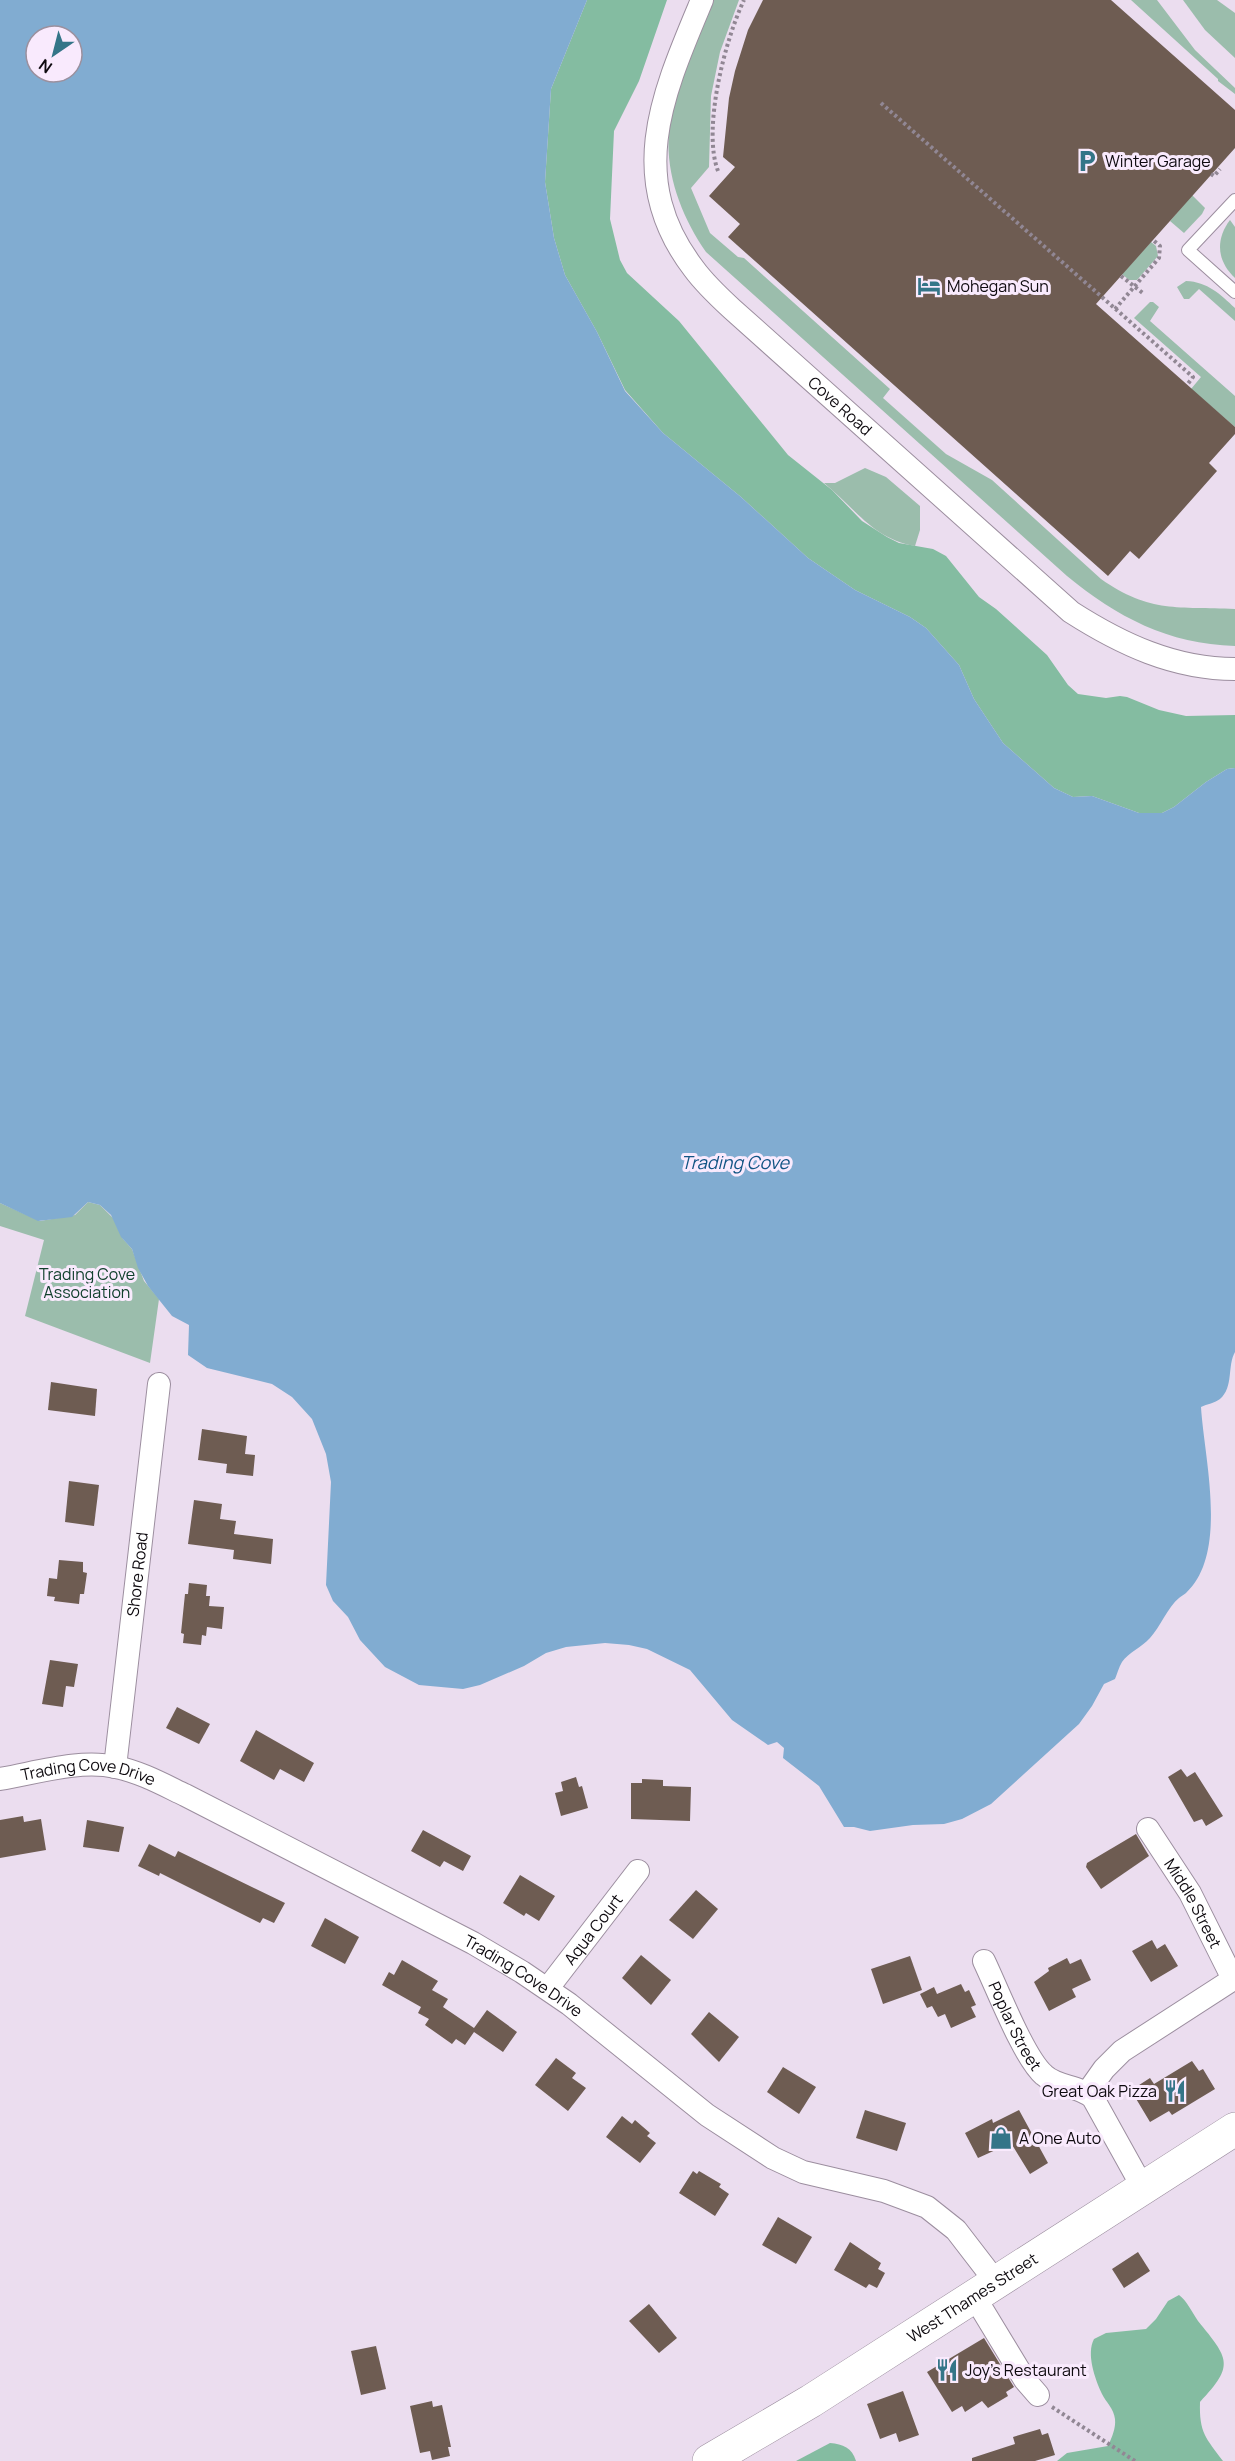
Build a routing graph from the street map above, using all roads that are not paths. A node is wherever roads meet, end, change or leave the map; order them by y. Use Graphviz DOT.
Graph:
graph roads {
  1 [pos="702,0"];
  2 [pos="1235,200"];
  3 [pos="1235,292"];
  4 [pos="1235,669"];
  5 [pos="159,1384"];
  6 [pos="115,1767"];
  7 [pos="0,1779"];
  8 [pos="1148,1829"];
  9 [pos="638,1871"];
  10 [pos="984,1961"];
  11 [pos="1234,1979"];
  12 [pos="548,1988"];
  13 [pos="1087,2093"];
  14 [pos="1235,2129"];
  15 [pos="1143,2188"];
  16 [pos="985,2289"];
  17 [pos="1038,2395"];
  18 [pos="709,2461"];
  1 -- 4 [label="street, Cove Road"];
  2 -- 3 [label="lane"];
  5 -- 6 [label="street, Shore Road"];
  6 -- 7 [label="street, Trading Cove Drive"];
  6 -- 12 [label="street, Trading Cove Drive"];
  8 -- 11 [label="street, Middle Street"];
  9 -- 12 [label="street, Aqua Court"];
  10 -- 13 [label="street, Poplar Street"];
  11 -- 13 [label="street"];
  12 -- 16 [label="street, Trading Cove Drive"];
  13 -- 15 [label="street"];
  14 -- 15 [label="main road, West Thames Street"];
  15 -- 16 [label="main road, West Thames Street"];
  16 -- 17 [label="street, Trading Cove Drive"];
  16 -- 18 [label="main road, West Thames Street"];
}
